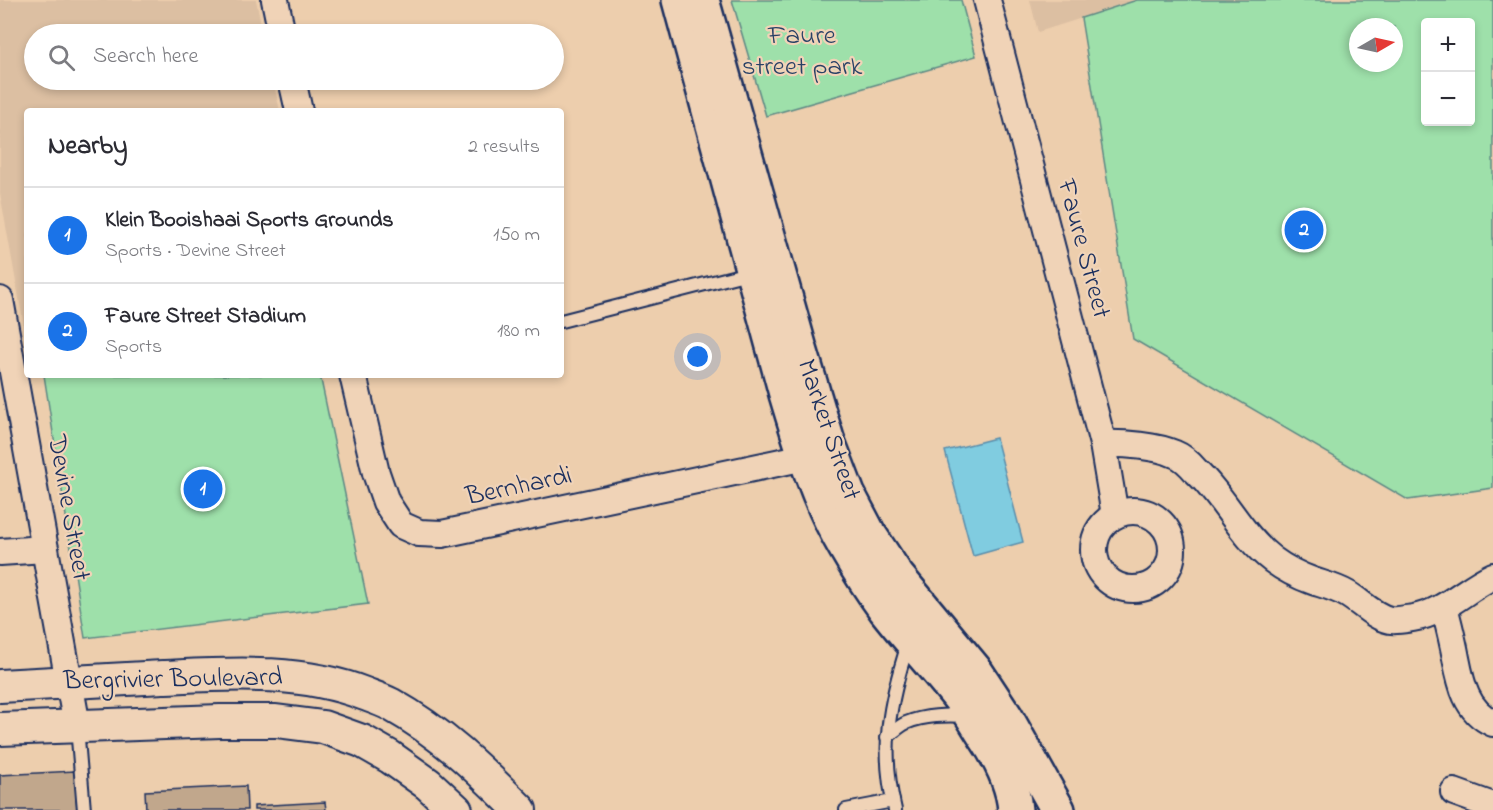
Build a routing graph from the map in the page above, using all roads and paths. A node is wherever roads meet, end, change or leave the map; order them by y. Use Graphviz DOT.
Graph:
graph roads {
  1 [pos="275,0"];
  2 [pos="679,0"];
  3 [pos="702,0"];
  4 [pos="987,0"];
  5 [pos="280,24"];
  6 [pos="294,90"];
  7 [pos="297,108"];
  8 [pos="753,271"];
  9 [pos="0,300"];
  10 [pos="564,320"];
  11 [pos="354,378"];
  12 [pos="8,380"];
  13 [pos="1103,444"];
  14 [pos="805,458"];
  15 [pos="1115,515"];
  16 [pos="45,549"];
  17 [pos="0,552"];
  18 [pos="1493,576"];
  19 [pos="1444,607"];
  20 [pos="910,638"];
  21 [pos="68,681"];
  22 [pos="0,686"];
  23 [pos="972,716"];
  24 [pos="1484,717"];
  25 [pos="77,726"];
  26 [pos="0,729"];
  27 [pos="887,737"];
  28 [pos="1454,792"];
  29 [pos="894,806"];
  30 [pos="1493,806"];
  31 [pos="84,810"];
  32 [pos="456,810"];
  33 [pos="520,810"];
  34 [pos="846,810"];
  35 [pos="1015,810"];
  36 [pos="1058,810"];
  1 -- 5 [label="street"];
  2 -- 8 [label="main road, Market Street"];
  3 -- 36 [label="main road, Market Street"];
  4 -- 13 [label="street, Faure Street"];
  6 -- 7 [label="street"];
  8 -- 10 [label="lane"];
  8 -- 14 [label="main road, Market Street"];
  9 -- 12 [label="street, Devine Street"];
  11 -- 14 [label="street, Bernhardi"];
  12 -- 16 [label="street, Devine Street"];
  13 -- 15 [label="street, Faure Street"];
  13 -- 19 [label="street"];
  14 -- 20 [label="main road, Market Street"];
  16 -- 17 [label="street"];
  16 -- 21 [label="street, Devine Street"];
  18 -- 19 [label="street"];
  19 -- 24 [label="street"];
  20 -- 23 [label="main road, Market Street"];
  20 -- 27 [label="lane"];
  21 -- 22 [label="street, Bergrivier Boulevard"];
  21 -- 25 [label="street, Devine Street"];
  21 -- 33 [label="street, Bergrivier Boulevard"];
  23 -- 27 [label="lane"];
  23 -- 35 [label="main road, Market Street"];
  25 -- 26 [label="street, Bergrivier Boulevard"];
  25 -- 31 [label="lane"];
  25 -- 32 [label="street, Bergrivier Boulevard"];
  27 -- 29 [label="lane"];
  28 -- 30 [label="street"];
  29 -- 34 [label="lane"];
}
